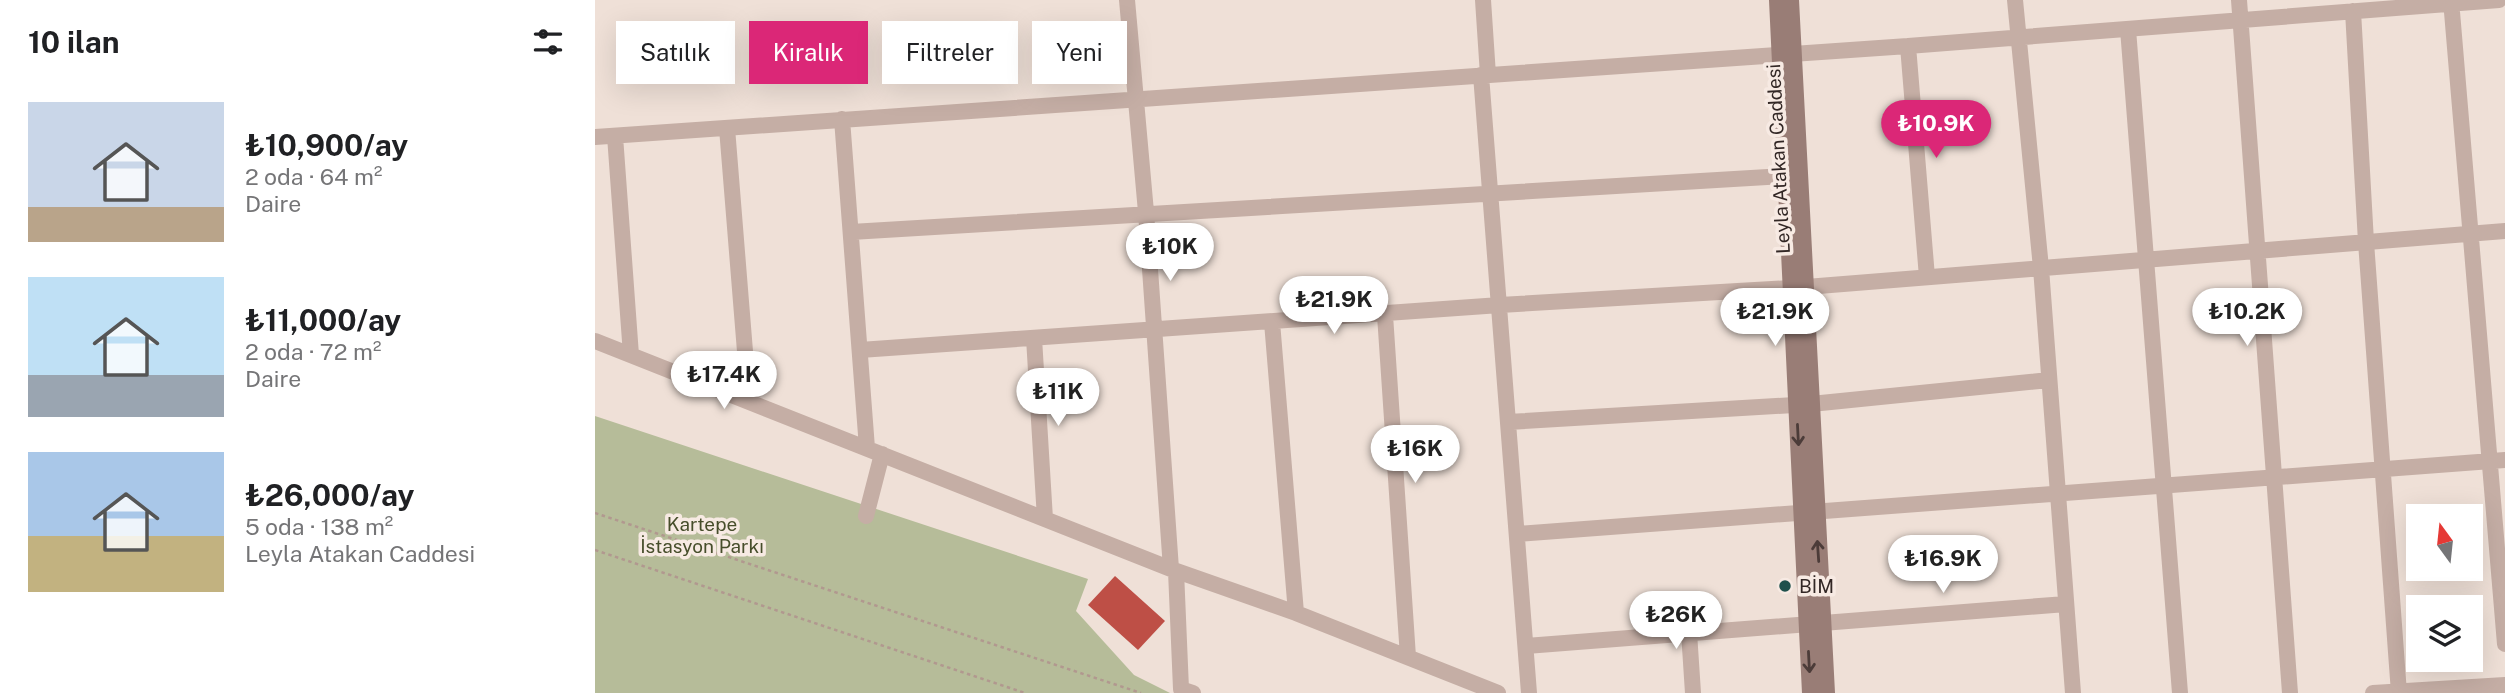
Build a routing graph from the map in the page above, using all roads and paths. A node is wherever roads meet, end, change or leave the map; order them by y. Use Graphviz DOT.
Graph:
graph roads {
  1 [pos="1127,0"];
  2 [pos="1483,0"];
  3 [pos="1777,0"];
  4 [pos="1790,0"];
  5 [pos="2015,0"];
  6 [pos="2239,0"];
  7 [pos="2498,0"];
  8 [pos="2451,2"];
  9 [pos="2353,12"];
  10 [pos="2241,20"];
  11 [pos="2128,29"];
  12 [pos="2016,36"];
  13 [pos="1909,46"];
  14 [pos="1787,53"];
  15 [pos="1484,75"];
  16 [pos="1136,99"];
  17 [pos="842,119"];
  18 [pos="727,128"];
  19 [pos="615,136"];
  20 [pos="595,137"];
  21 [pos="1793,176"];
  22 [pos="1491,192"];
  23 [pos="1146,212"];
  24 [pos="2505,231"];
  25 [pos="851,232"];
  26 [pos="2472,234"];
  27 [pos="2365,242"];
  28 [pos="2259,251"];
  29 [pos="2148,260"];
  30 [pos="2041,268"];
  31 [pos="1927,277"];
  32 [pos="1799,288"];
  33 [pos="1500,304"];
  34 [pos="1385,315"];
  35 [pos="1272,322"];
  36 [pos="1154,331"];
  37 [pos="1034,338"];
  38 [pos="595,341"];
  39 [pos="860,349"];
  40 [pos="631,355"];
  41 [pos="2049,380"];
  42 [pos="749,401"];
  43 [pos="1803,405"];
  44 [pos="1509,422"];
  45 [pos="875,451"];
  46 [pos="2497,461"];
  47 [pos="2382,467"];
  48 [pos="2275,476"];
  49 [pos="2164,484"];
  50 [pos="2057,491"];
  51 [pos="1809,512"];
  52 [pos="595,513"];
  53 [pos="866,516"];
  54 [pos="1045,519"];
  55 [pos="1517,534"];
  56 [pos="595,550"];
  57 [pos="1174,570"];
  58 [pos="2066,604"];
  59 [pos="1296,613"];
  60 [pos="1815,624"];
  61 [pos="1689,632"];
  62 [pos="2505,644"];
  63 [pos="1526,646"];
  64 [pos="1408,657"];
  65 [pos="2505,685"];
  66 [pos="2399,692"];
  67 [pos="1025,693"];
  68 [pos="1140,693"];
  69 [pos="1193,693"];
  70 [pos="1498,693"];
  71 [pos="1529,693"];
  72 [pos="1693,693"];
  73 [pos="1811,693"];
  74 [pos="1826,693"];
  75 [pos="2073,693"];
  76 [pos="2180,693"];
  77 [pos="2290,693"];
  78 [pos="2373,693"];
  1 -- 16 [label="street"];
  2 -- 15 [label="street"];
  3 -- 14 [label="main road, Leyla Atakan Caddesi"];
  4 -- 14 [label="main road, Leyla Atakan Caddesi"];
  5 -- 12 [label="street"];
  6 -- 10 [label="street"];
  7 -- 8 [label="street"];
  8 -- 9 [label="street"];
  8 -- 26 [label="street"];
  9 -- 10 [label="street"];
  9 -- 27 [label="street"];
  10 -- 11 [label="street"];
  10 -- 28 [label="street"];
  11 -- 12 [label="street"];
  11 -- 29 [label="street"];
  12 -- 13 [label="street"];
  12 -- 30 [label="street"];
  13 -- 14 [label="street"];
  13 -- 31 [label="street"];
  14 -- 15 [label="street"];
  14 -- 21 [label="main road, Leyla Atakan Caddesi"];
  15 -- 16 [label="street"];
  15 -- 22 [label="street"];
  16 -- 17 [label="street"];
  16 -- 23 [label="street"];
  17 -- 18 [label="street"];
  17 -- 25 [label="street"];
  18 -- 19 [label="street"];
  18 -- 42 [label="street"];
  19 -- 20 [label="street"];
  19 -- 40 [label="street"];
  21 -- 22 [label="street"];
  21 -- 32 [label="main road, Leyla Atakan Caddesi"];
  22 -- 23 [label="street"];
  22 -- 33 [label="street"];
  23 -- 25 [label="street"];
  23 -- 36 [label="street"];
  24 -- 26 [label="street"];
  25 -- 39 [label="street"];
  26 -- 27 [label="street"];
  26 -- 46 [label="street"];
  27 -- 28 [label="street"];
  27 -- 47 [label="street"];
  28 -- 29 [label="street"];
  28 -- 48 [label="street"];
  29 -- 30 [label="street"];
  29 -- 49 [label="street"];
  30 -- 31 [label="street"];
  30 -- 41 [label="street"];
  31 -- 32 [label="street"];
  32 -- 33 [label="street"];
  32 -- 43 [label="main road, Leyla Atakan Caddesi"];
  33 -- 34 [label="street"];
  33 -- 44 [label="street"];
  34 -- 35 [label="street"];
  34 -- 64 [label="street"];
  35 -- 36 [label="street"];
  35 -- 59 [label="street"];
  36 -- 37 [label="street"];
  36 -- 57 [label="street"];
  37 -- 39 [label="street"];
  37 -- 54 [label="street"];
  38 -- 40 [label="street"];
  39 -- 45 [label="street"];
  40 -- 42 [label="street"];
  41 -- 43 [label="street"];
  41 -- 50 [label="street"];
  42 -- 45 [label="street"];
  43 -- 44 [label="street"];
  43 -- 51 [label="main road, Leyla Atakan Caddesi"];
  44 -- 55 [label="street"];
  45 -- 53 [label="street"];
  45 -- 54 [label="street"];
  46 -- 47 [label="street"];
  46 -- 62 [label="street"];
  47 -- 48 [label="street"];
  47 -- 66 [label="street"];
  48 -- 49 [label="street"];
  48 -- 77 [label="street"];
  49 -- 50 [label="street"];
  49 -- 76 [label="street"];
  50 -- 51 [label="street"];
  50 -- 58 [label="street"];
  51 -- 55 [label="street"];
  51 -- 60 [label="main road, Leyla Atakan Caddesi"];
  52 -- 68 [label="path"];
  54 -- 57 [label="street"];
  55 -- 63 [label="street"];
  56 -- 67 [label="path"];
  57 -- 59 [label="street"];
  57 -- 69 [label="street"];
  58 -- 60 [label="street"];
  58 -- 75 [label="street"];
  59 -- 64 [label="street"];
  60 -- 61 [label="street"];
  60 -- 73 [label="main road, Leyla Atakan Caddesi, one-way"];
  60 -- 74 [label="main road, Leyla Atakan Caddesi"];
  61 -- 63 [label="street"];
  61 -- 72 [label="street"];
  63 -- 71 [label="street"];
  64 -- 70 [label="street"];
  65 -- 66 [label="street"];
  66 -- 78 [label="street"];
}
